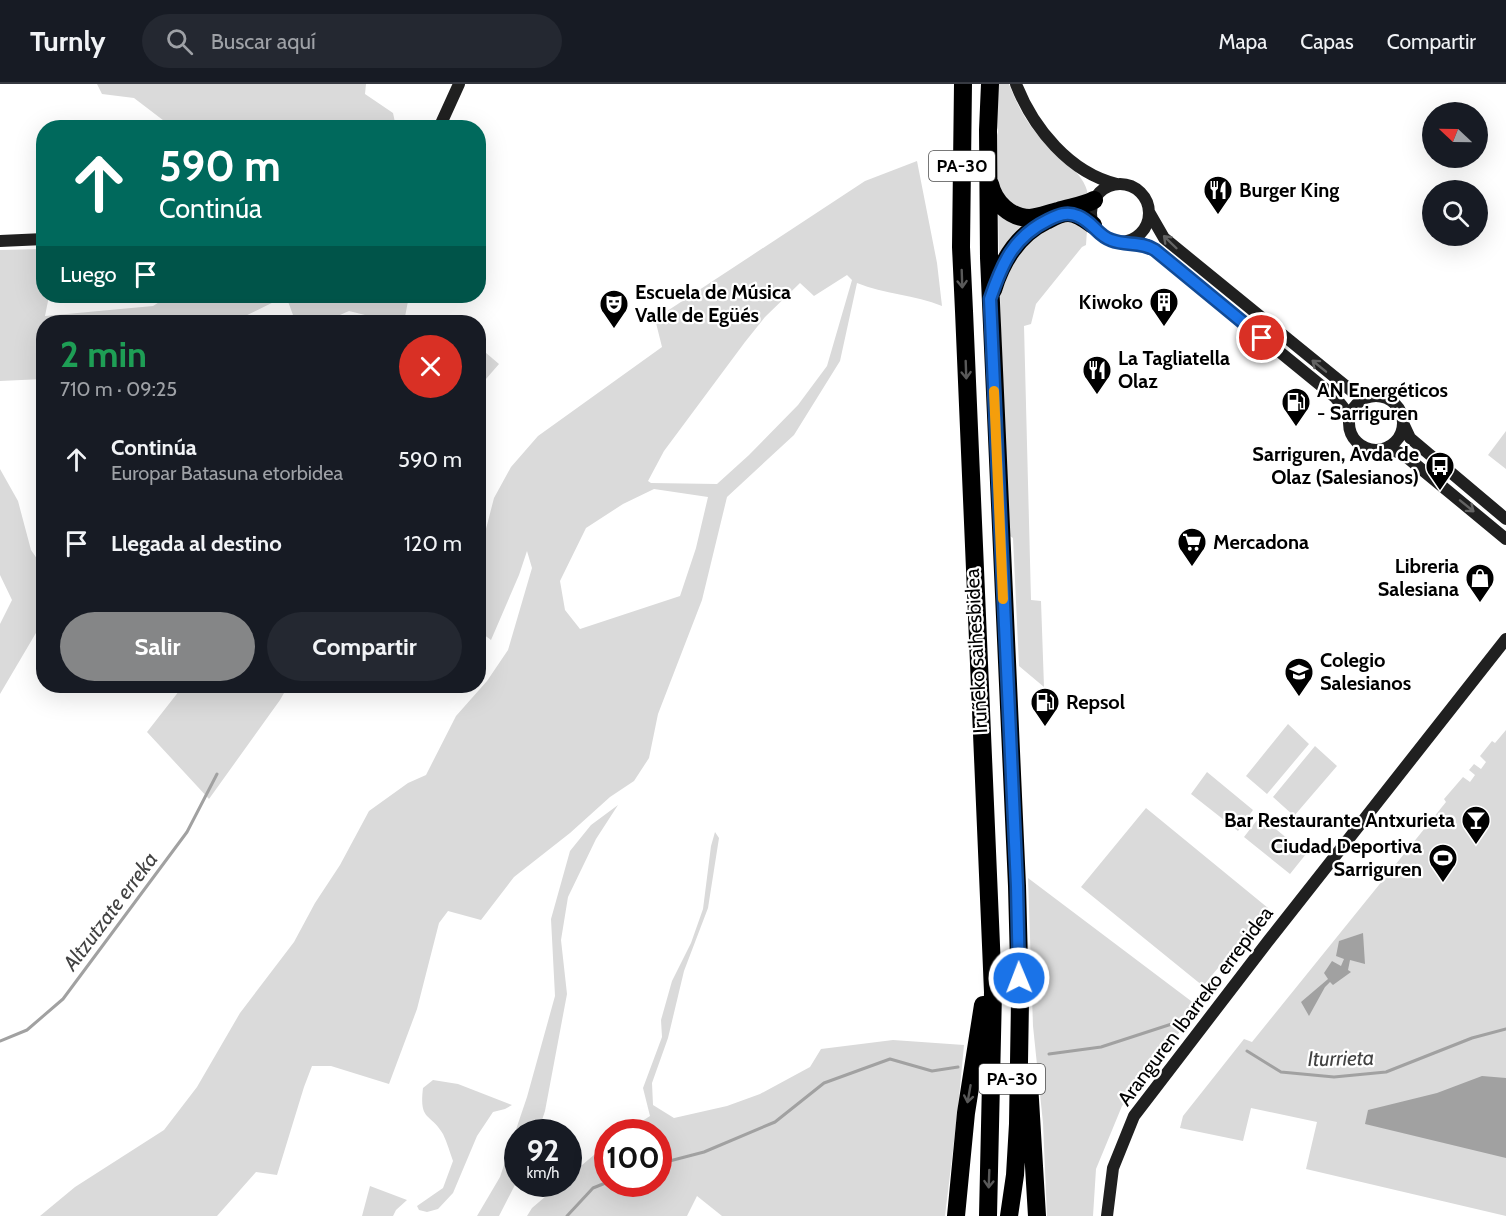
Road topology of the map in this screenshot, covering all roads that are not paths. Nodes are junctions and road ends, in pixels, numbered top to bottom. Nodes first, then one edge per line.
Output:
1 (459, 84) edge
2 (951, 84) edge
3 (963, 84) edge
4 (981, 84) edge
5 (990, 84) edge
6 (1016, 84) edge
7 (443, 120) edge
8 (989, 169) junction
9 (1085, 172) junction
10 (1117, 184) junction
11 (1095, 198) junction
12 (1149, 212) junction
13 (1093, 225) junction
14 (36, 239) edge
15 (0, 241) edge
16 (1125, 242) junction
17 (962, 247) junction
18 (990, 299) junction
19 (1368, 397) junction
20 (1350, 416) junction
21 (1403, 422) junction
22 (1386, 448) junction
23 (1506, 519) edge
24 (1506, 539) edge
25 (1506, 639) edge
26 (982, 764) junction
27 (1020, 1001) junction
28 (956, 1216) edge
29 (988, 1216) edge
30 (1009, 1216) edge
31 (1037, 1216) edge
32 (1107, 1216) edge

1 - 7 street
2 - 17 highway
3 - 17 highway, Iruñeko saihesbidea / PA-30
4 - 30 highway, Iruñeko saihesbidea / PA-30
5 - 8 highway
6 - 9 street
8 - 11 highway
8 - 18 highway
9 - 10 street
9 - 11 street
10 - 11 street
10 - 12 street
11 - 13 street
12 - 16 street
19 -> 12 street
13 - 16 street
13 - 18 highway
14 - 15 street
16 - 20 street
17 -> 26 highway, Iruñeko saihesbidea / PA-30
18 - 27 highway
19 - 20 street
19 - 21 street
20 - 22 street
21 - 22 street
21 - 23 street
22 -> 24 street
25 - 32 street, Aranguren Ibarreko errepidea
26 -> 28 highway
26 -> 29 highway, Iruñeko saihesbidea / PA-30
27 - 30 highway
27 - 31 highway

